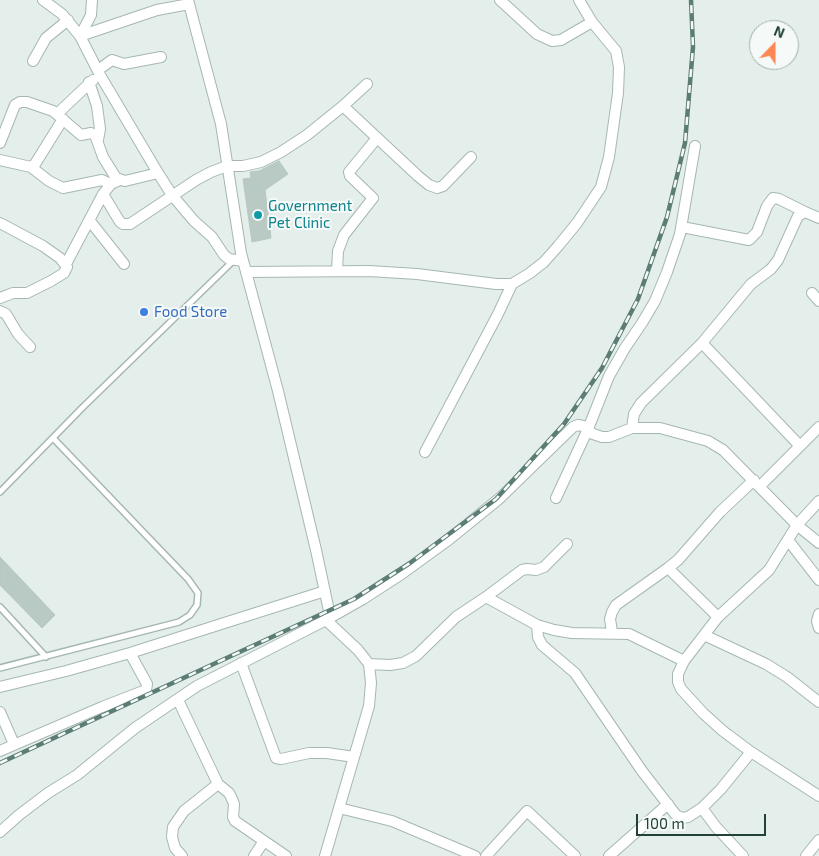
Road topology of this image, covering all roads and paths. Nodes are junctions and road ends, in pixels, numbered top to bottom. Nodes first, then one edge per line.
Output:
1 (42, 0) edge
2 (92, 0) edge
3 (500, 0) edge
4 (579, 0) edge
5 (188, 2) edge
6 (68, 20) junction
7 (592, 22) junction
8 (80, 36) junction
9 (161, 57) dead end
10 (32, 60) dead end
11 (99, 73) junction
12 (89, 82) junction
13 (367, 84) dead end
14 (343, 106) junction
15 (60, 116) junction
16 (377, 138) junction
17 (98, 140) junction
18 (0, 143) edge
19 (695, 146) dead end
20 (471, 157) dead end
21 (0, 160) edge
22 (227, 166) junction
23 (31, 167) junction
24 (158, 173) junction
25 (115, 182) junction
26 (103, 194) junction
27 (172, 195) junction
28 (805, 212) junction
29 (819, 218) edge
30 (90, 220) junction
31 (0, 223) edge
32 (682, 227) junction
33 (238, 261) junction
34 (66, 264) junction
35 (124, 264) dead end
36 (337, 271) junction
37 (246, 272) junction
38 (512, 284) junction
39 (0, 297) edge
40 (0, 312) edge
41 (702, 343) junction
42 (30, 347) dead end
43 (819, 427) edge
44 (632, 428) junction
45 (588, 430) junction
46 (53, 438) junction
47 (800, 446) junction
48 (425, 452) dead end
49 (757, 483) junction
50 (0, 492) edge
51 (556, 498) dead end
52 (819, 501) edge
53 (797, 525) junction
54 (788, 540) junction
55 (819, 543) edge
56 (567, 544) dead end
57 (668, 568) junction
58 (819, 580) edge
59 (325, 591) junction
60 (486, 597) junction
61 (0, 607) edge
62 (819, 614) edge
63 (718, 617) junction
64 (326, 620) junction
65 (537, 625) junction
66 (819, 628) edge
67 (612, 632) junction
68 (704, 635) junction
69 (130, 653) junction
70 (46, 657) junction
71 (684, 661) junction
72 (241, 663) junction
73 (368, 664) junction
74 (0, 668) edge
75 (0, 687) edge
76 (178, 700) junction
77 (819, 702) edge
78 (0, 712) edge
79 (14, 744) junction
80 (0, 751) edge
81 (751, 752) junction
82 (354, 757) junction
83 (218, 784) junction
84 (819, 796) edge
85 (668, 804) junction
86 (339, 808) junction
87 (702, 808) junction
88 (0, 832) edge
89 (819, 840) edge
90 (264, 841) junction
91 (182, 856) edge
92 (254, 856) edge
93 (286, 856) edge
94 (325, 856) edge
95 (475, 856) edge
96 (486, 856) edge
97 (575, 856) edge
98 (609, 856) edge
99 (743, 856) edge
100 (806, 856) edge

1 - 6 street
2 - 8 street
3 - 7 street
4 - 7 street
5 - 8 street
5 - 22 street
6 - 8 street
6 - 10 street
7 - 38 street
8 - 11 street
9 - 11 street
11 - 12 street
11 - 24 street
12 - 15 street
12 - 17 street
13 - 14 street
14 - 16 street
14 - 22 street
15 - 17 street
15 - 18 street
15 - 23 street
16 - 20 street
16 - 36 street
17 - 25 street
19 - 32 street
21 - 23 street
22 - 27 street
22 - 33 street
23 - 25 street
24 - 25 street
24 - 27 street
25 - 26 street
26 - 27 street
26 - 30 street
27 - 33 street
28 - 29 street
28 - 32 street
28 - 41 street
30 - 34 street
30 - 35 street
31 - 34 street
32 - 45 street
33 - 37 street
33 - 46 lane
34 - 39 street
36 - 37 street
36 - 38 street
37 - 59 street
38 - 48 street
40 - 42 street
41 - 44 street
41 - 47 street
43 - 47 street
44 - 45 street
44 - 49 street
45 - 51 street
45 - 64 street
46 - 50 lane
46 - 70 lane
47 - 49 street
49 - 53 street
49 - 57 street
52 - 53 street
53 - 54 street
53 - 55 street
54 - 58 street
54 - 63 street
56 - 60 street
57 - 63 street
57 - 67 street
59 - 64 street
59 - 69 street
60 - 65 street
60 - 73 street
61 - 70 lane
62 - 66 street
63 - 68 street
64 - 72 street
64 - 73 street
65 - 67 street
65 - 85 street
67 - 71 street
68 - 71 street
68 - 77 street
69 - 75 street
69 - 79 street
70 - 74 lane
71 - 81 street
72 - 76 street
72 - 82 street
73 - 82 street
76 - 83 street
76 - 88 street
78 - 79 street
79 - 80 street
81 - 84 street
81 - 87 street
82 - 86 street
83 - 90 street
83 - 91 street
85 - 87 street
85 - 98 street
86 - 94 street
86 - 95 street
87 - 99 street
89 - 100 street
90 - 92 street
90 - 93 street
96 - 97 street

